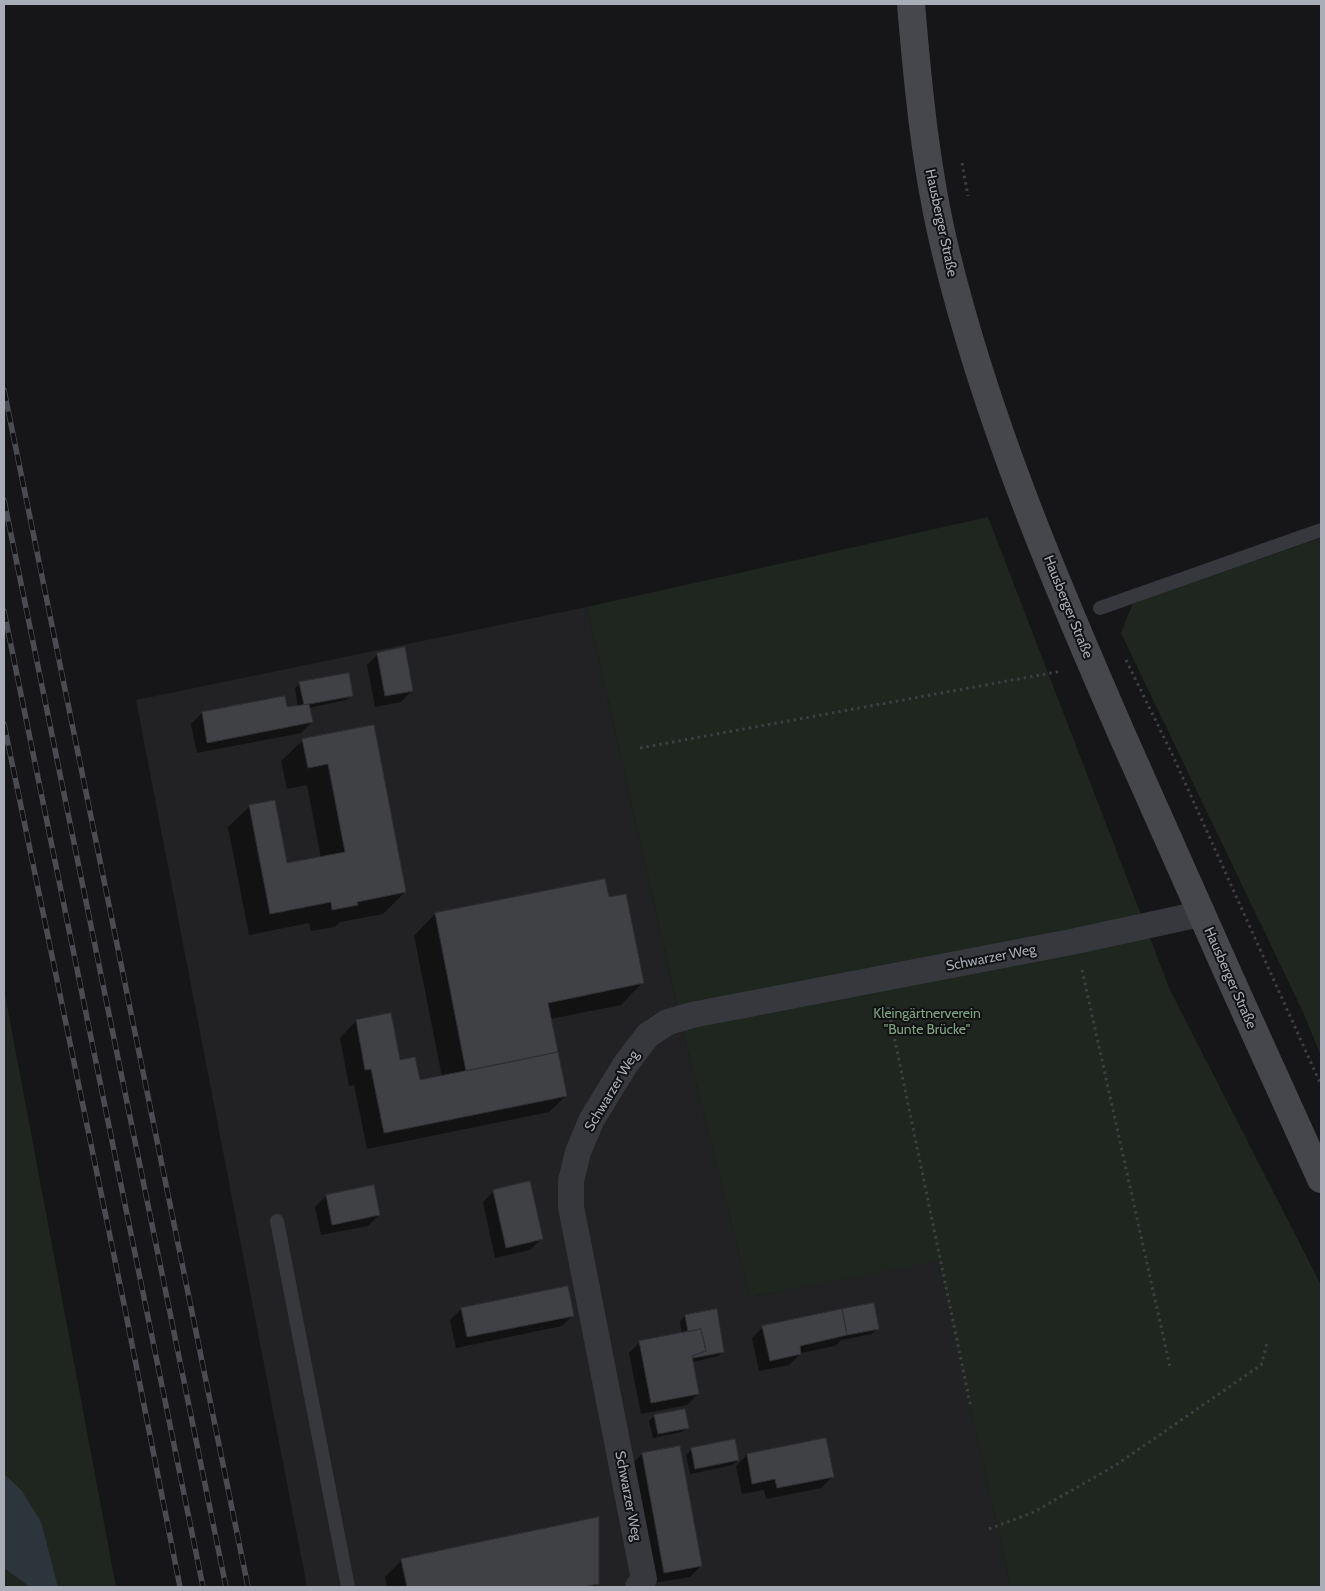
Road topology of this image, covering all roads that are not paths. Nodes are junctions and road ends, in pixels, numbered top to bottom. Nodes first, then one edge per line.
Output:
1 (911, 4) edge
2 (1321, 530) edge
3 (1100, 608) dead end
4 (1200, 914) junction
5 (1321, 1179) edge
6 (277, 1220) dead end
7 (348, 1587) edge
8 (638, 1587) edge

1 - 4 main road, Hausberger Straße
2 - 3 lane
4 - 5 main road, Hausberger Straße
4 - 8 street, Schwarzer Weg
6 - 7 lane

